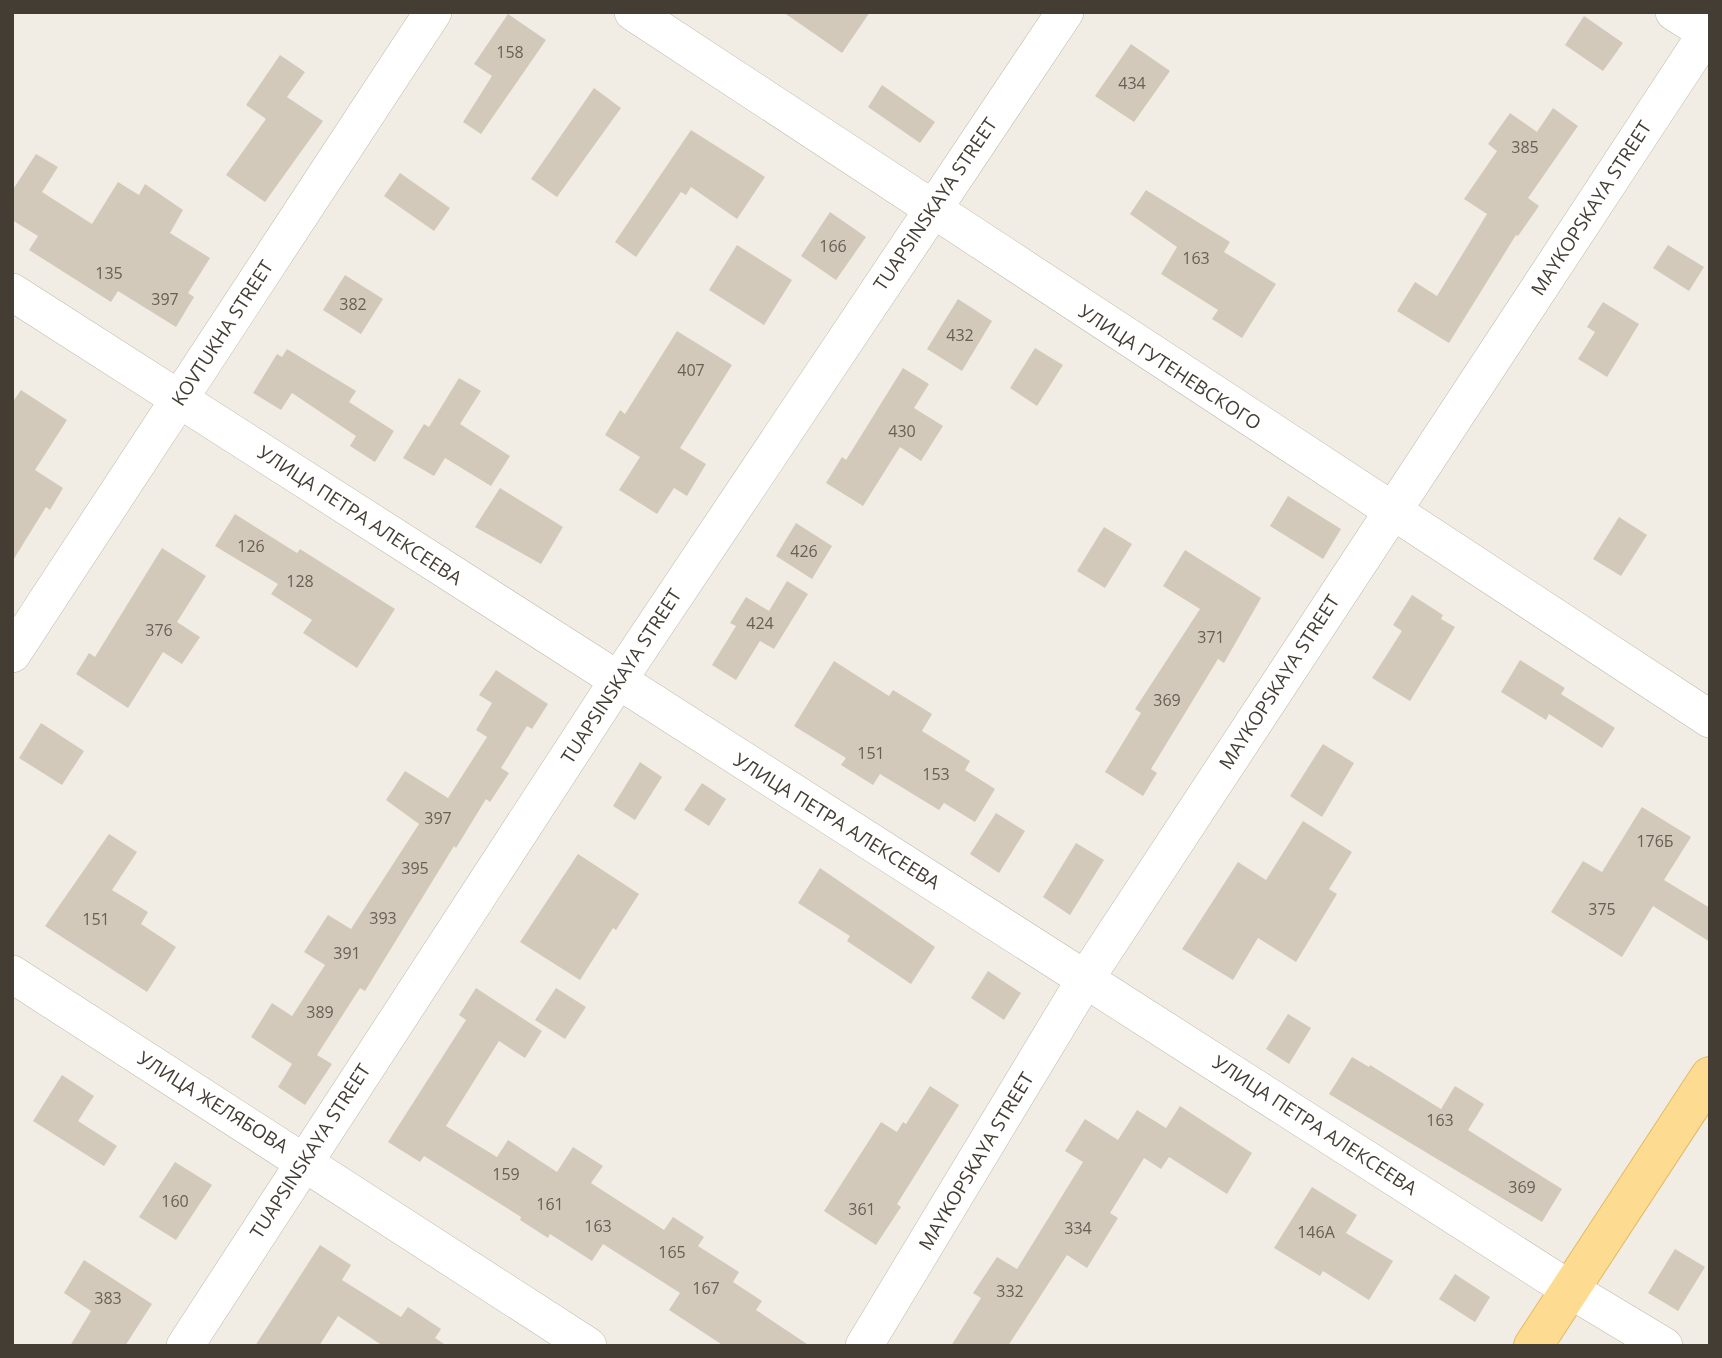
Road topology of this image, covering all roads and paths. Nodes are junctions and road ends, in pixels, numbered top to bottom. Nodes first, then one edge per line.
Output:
1 (433, 12) edge
2 (633, 12) edge
3 (1065, 12) edge
4 (1674, 12) edge
5 (1709, 32) edge
6 (930, 210) junction
7 (12, 292) edge
8 (180, 398) junction
9 (1390, 512) junction
10 (12, 654) edge
11 (617, 682) junction
12 (1710, 719) edge
13 (12, 974) edge
14 (1086, 978) junction
15 (1710, 1076) edge
16 (304, 1160) junction
17 (1569, 1289) junction
18 (185, 1346) edge
19 (588, 1346) edge
20 (864, 1346) edge
21 (1533, 1346) edge
22 (1664, 1346) edge

1 - 8 street, KOVTUKHA STREET
2 - 6 street, УЛИЦА ГУТЕНЕВСКОГО
3 - 6 street, TUAPSINSKAYA STREET
4 - 5 street
5 - 9 street, MAYKOPSKAYA STREET
6 - 9 street, УЛИЦА ГУТЕНЕВСКОГО
6 - 11 street, TUAPSINSKAYA STREET
7 - 8 street, УЛИЦА ПЕТРА АЛЕКСЕЕВА
8 - 10 street, KOVTUKHA STREET
8 - 11 street, УЛИЦА ПЕТРА АЛЕКСЕЕВА
9 - 12 street, УЛИЦА ГУТЕНЕВСКОГО
9 - 14 street, MAYKOPSKAYA STREET
11 - 14 street, УЛИЦА ПЕТРА АЛЕКСЕЕВА
11 - 16 street, TUAPSINSKAYA STREET
13 - 16 street, УЛИЦА ЖЕЛЯБОВА
14 - 17 street, УЛИЦА ПЕТРА АЛЕКСЕЕВА
14 - 20 street, MAYKOPSKAYA STREET
15 - 17 main road
16 - 18 street, TUAPSINSKAYA STREET
16 - 19 street, УЛИЦА ЖЕЛЯБОВА
17 - 21 main road
17 - 22 street, УЛИЦА ПЕТРА АЛЕКСЕЕВА

